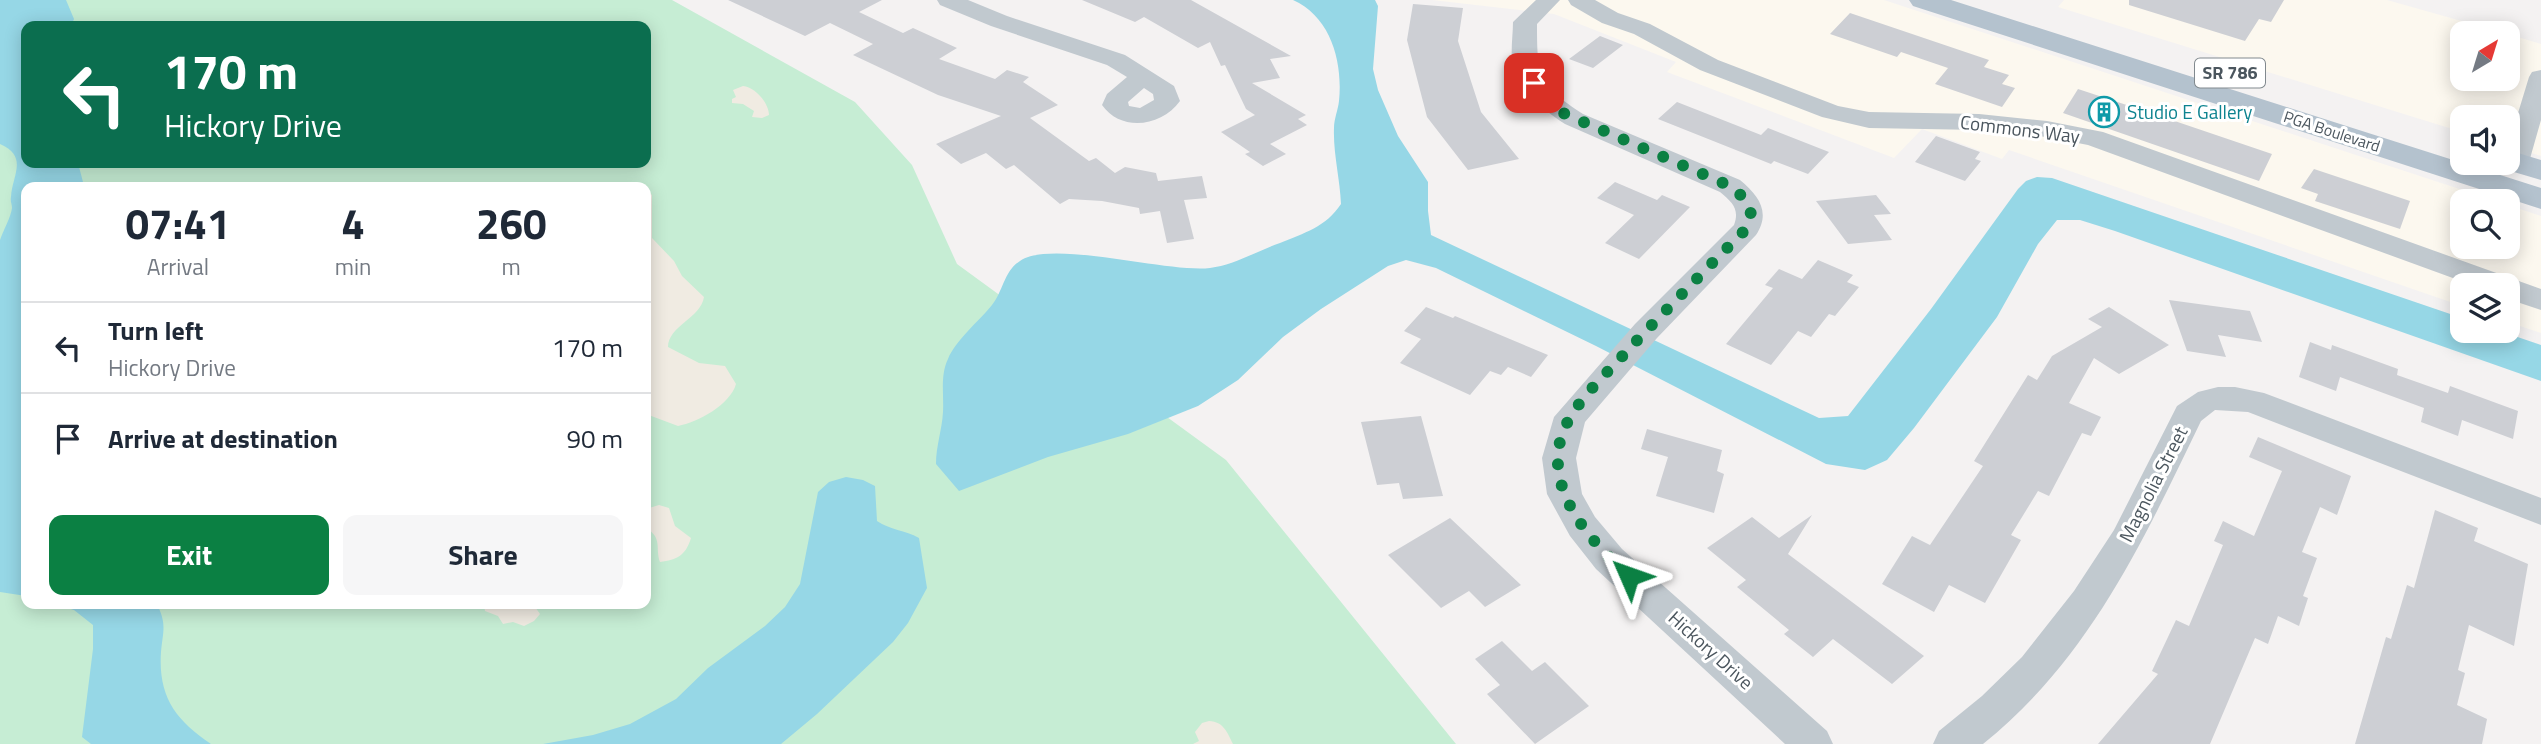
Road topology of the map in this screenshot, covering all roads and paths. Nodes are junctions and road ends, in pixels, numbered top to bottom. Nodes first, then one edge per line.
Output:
1 (948, 0) edge
2 (1549, 0) edge
3 (1579, 0) edge
4 (1923, 0) edge
5 (1997, 0) edge
6 (1616, 10) edge
7 (1529, 11) edge
8 (2541, 77) edge
9 (1141, 78) dead end
10 (2450, 141) edge
11 (2522, 164) edge
12 (2541, 199) edge
13 (2467, 273) edge
14 (2520, 292) edge
15 (2541, 300) edge
16 (2541, 512) edge
17 (1813, 744) edge
18 (1953, 744) edge

1 - 9 street
2 - 7 street, Hickory Drive
3 - 6 street, Commons Way
4 - 12 main road, PGA Boulevard / SR 786
5 - 10 main road, PGA Boulevard / SR 786
6 - 13 street, Commons Way
7 - 17 street, Hickory Drive
8 - 11 street
14 - 15 street
16 - 18 street, Magnolia Street

